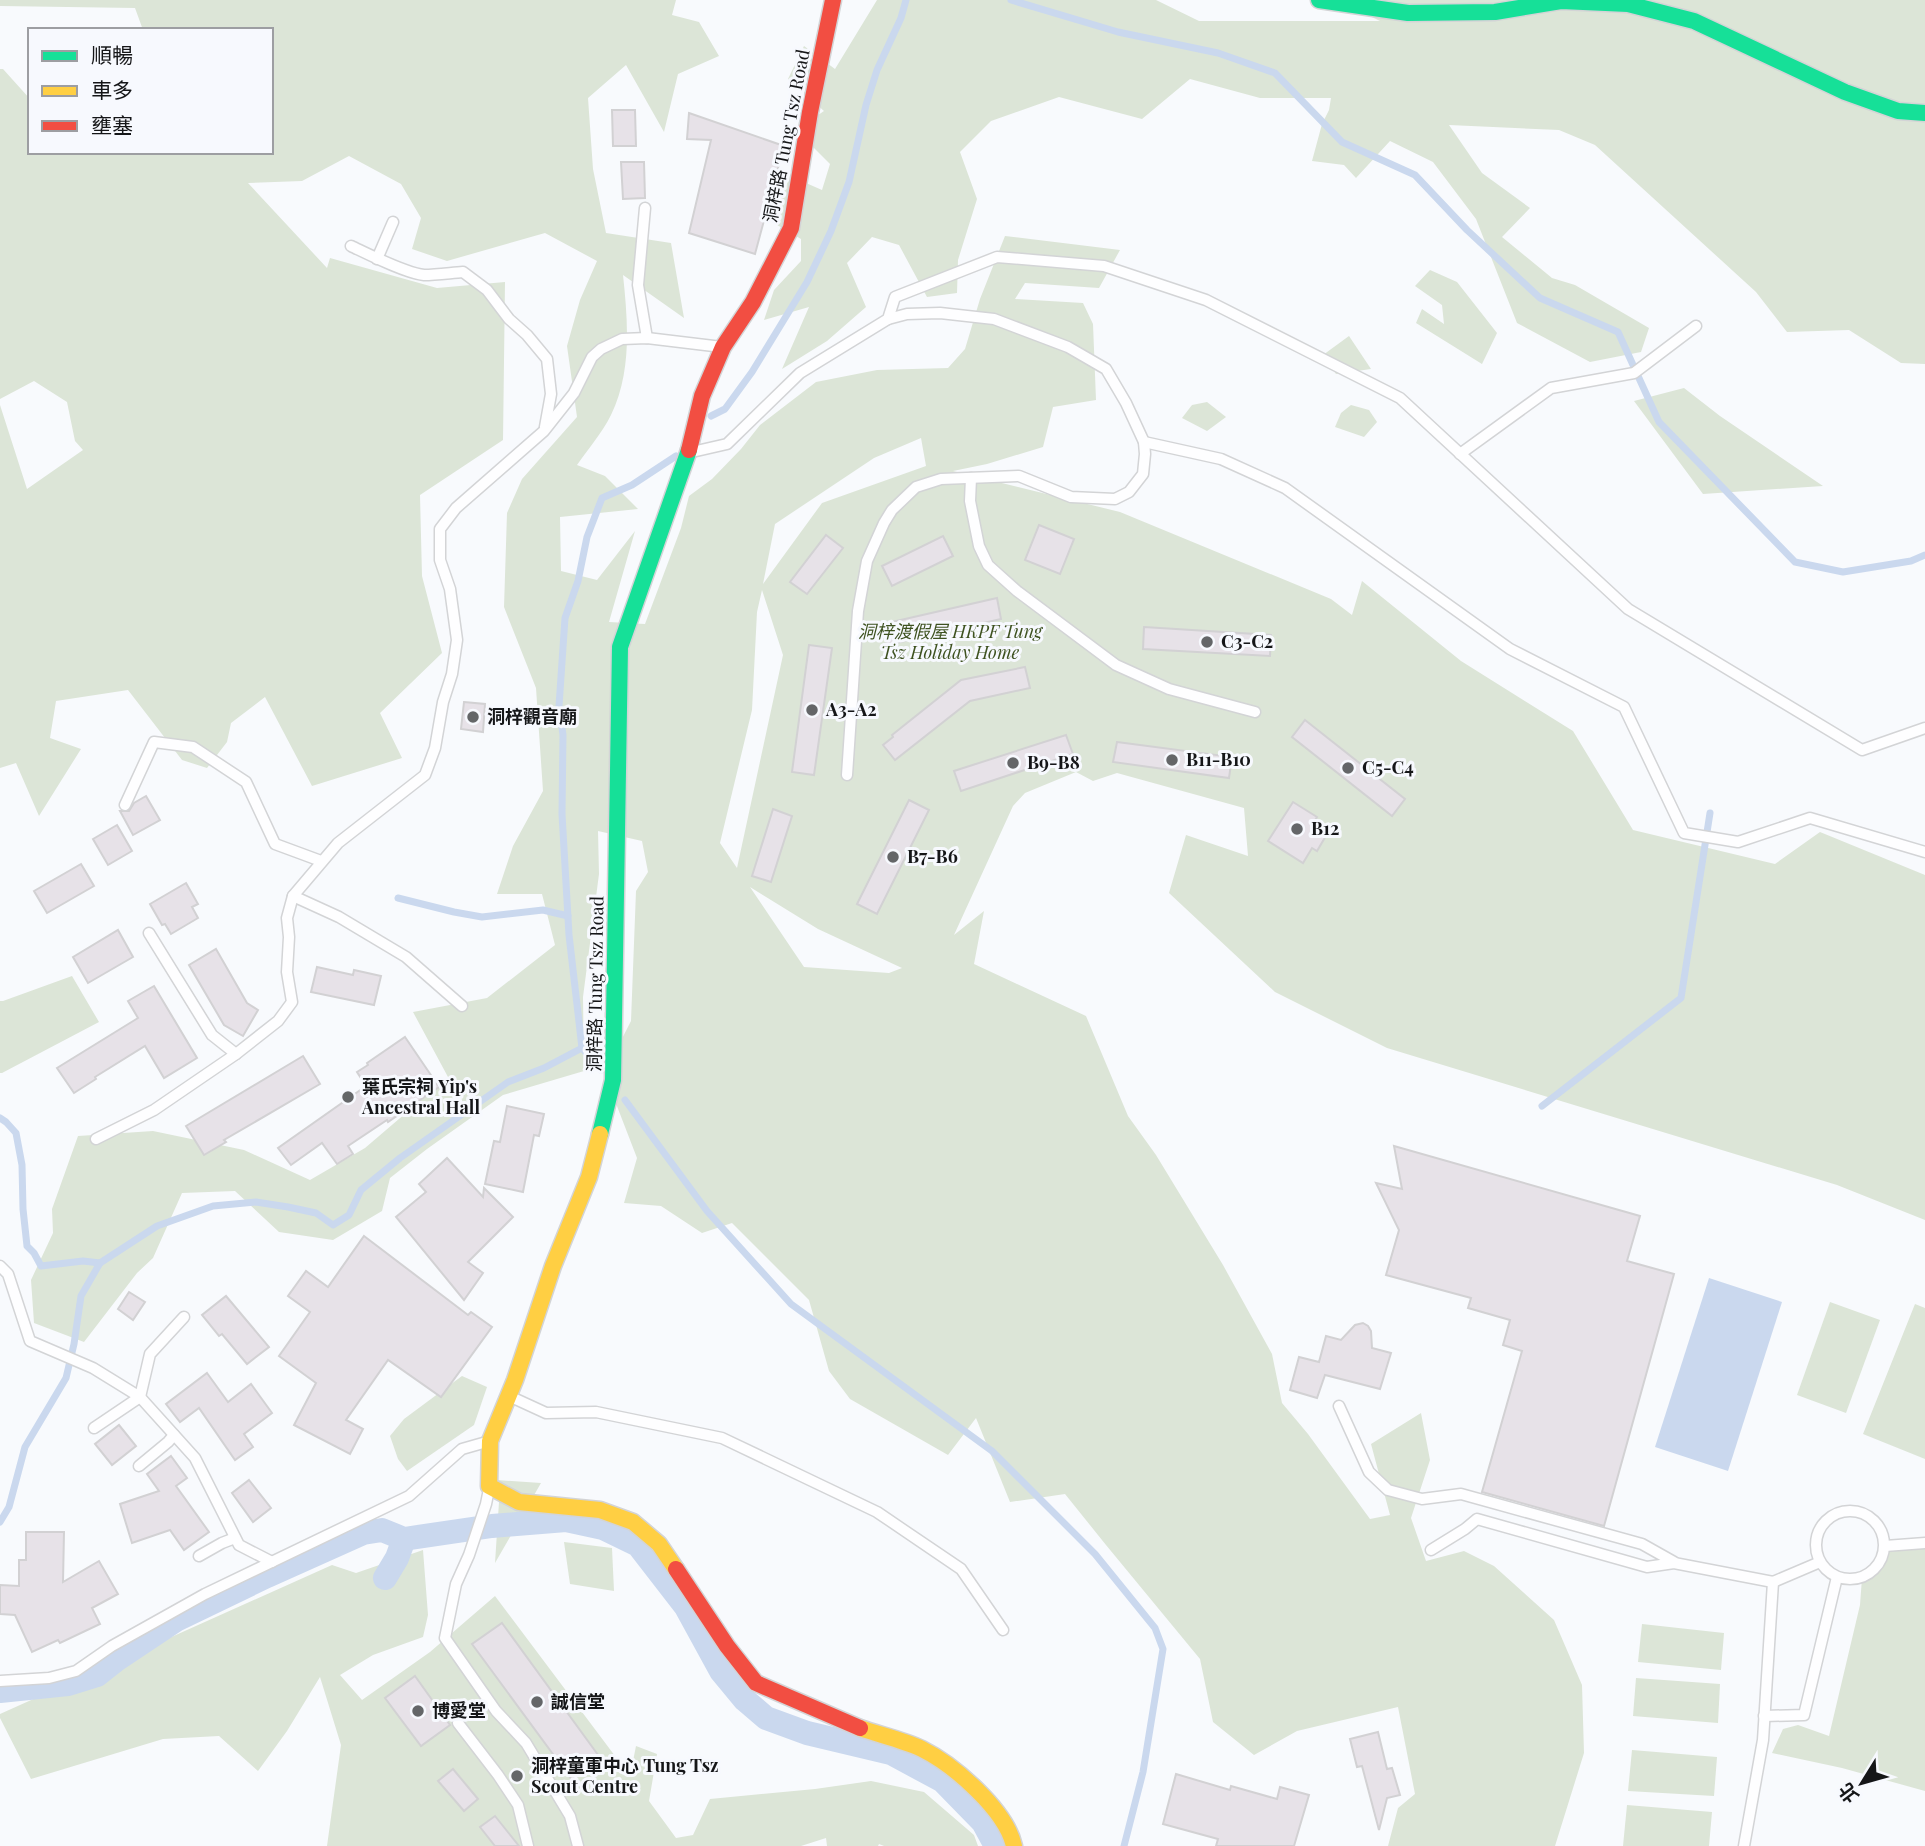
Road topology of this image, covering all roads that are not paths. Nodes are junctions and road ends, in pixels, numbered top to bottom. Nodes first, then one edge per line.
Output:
1 (833, 0) edge
2 (1319, 0) edge
3 (1925, 113) edge
4 (645, 208) dead end
5 (393, 222) dead end
6 (351, 246) dead end
7 (377, 259) junction
8 (888, 319) junction
9 (1696, 326) dead end
10 (647, 338) junction
11 (723, 347) junction
12 (544, 431) junction
13 (1144, 442) junction
14 (688, 453) junction
15 (1460, 454) junction
16 (971, 478) junction
17 (1255, 712) dead end
18 (1925, 728) edge
19 (847, 775) dead end
20 (125, 805) dead end
21 (1925, 852) edge
22 (321, 861) junction
23 (293, 896) junction
24 (149, 933) dead end
25 (462, 1006) dead end
26 (236, 1054) junction
27 (96, 1139) dead end
28 (0, 1266) edge
29 (184, 1317) dead end
30 (140, 1396) junction
31 (509, 1396) junction
32 (1339, 1406) dead end
33 (94, 1428) dead end
34 (174, 1435) junction
35 (490, 1441) junction
36 (139, 1466) dead end
37 (489, 1486) junction
38 (235, 1538) junction
39 (1925, 1544) edge
40 (1885, 1546) junction
41 (1431, 1550) dead end
42 (199, 1556) dead end
43 (272, 1562) junction
44 (1820, 1562) junction
45 (1674, 1563) junction
46 (1837, 1577) junction
47 (1773, 1581) junction
48 (1003, 1630) dead end
49 (0, 1681) edge
50 (1764, 1716) junction
51 (458, 1723) dead end
52 (528, 1846) edge
53 (578, 1846) edge
54 (1014, 1846) edge
55 (1745, 1846) edge

1 - 11 street, 洞梓路 Tung Tsz Road
2 - 3 street
4 - 10 lane
5 - 7 lane
6 - 7 lane
7 - 12 lane
8 - 13 lane
8 - 14 lane
8 - 15 lane
9 - 15 lane
10 - 11 lane
10 - 12 lane
11 - 14 street, 洞梓路 Tung Tsz Road
12 - 22 lane
13 - 16 lane
13 - 21 lane
14 - 31 street, 洞梓路 Tung Tsz Road
15 - 18 lane
16 - 17 lane
16 - 19 lane
20 - 22 lane
22 - 23 lane
23 - 25 lane
23 - 26 lane
24 - 26 lane
26 - 27 lane
28 - 30 lane
29 - 30 lane
30 - 33 lane
30 - 34 lane
31 - 35 street, 洞梓路 Tung Tsz Road
31 - 48 lane
32 - 45 lane
34 - 36 lane
34 - 38 lane
35 - 37 street, 洞梓路 Tung Tsz Road
35 - 43 lane
37 - 53 lane
37 - 54 street
38 - 42 lane
38 - 43 lane
39 - 40 lane
40 - 44 lane
40 - 46 lane
41 - 45 lane
43 - 49 lane
44 - 46 lane
44 - 47 lane
45 - 47 lane
46 - 50 lane
47 - 50 lane
50 - 55 lane
51 - 52 lane

